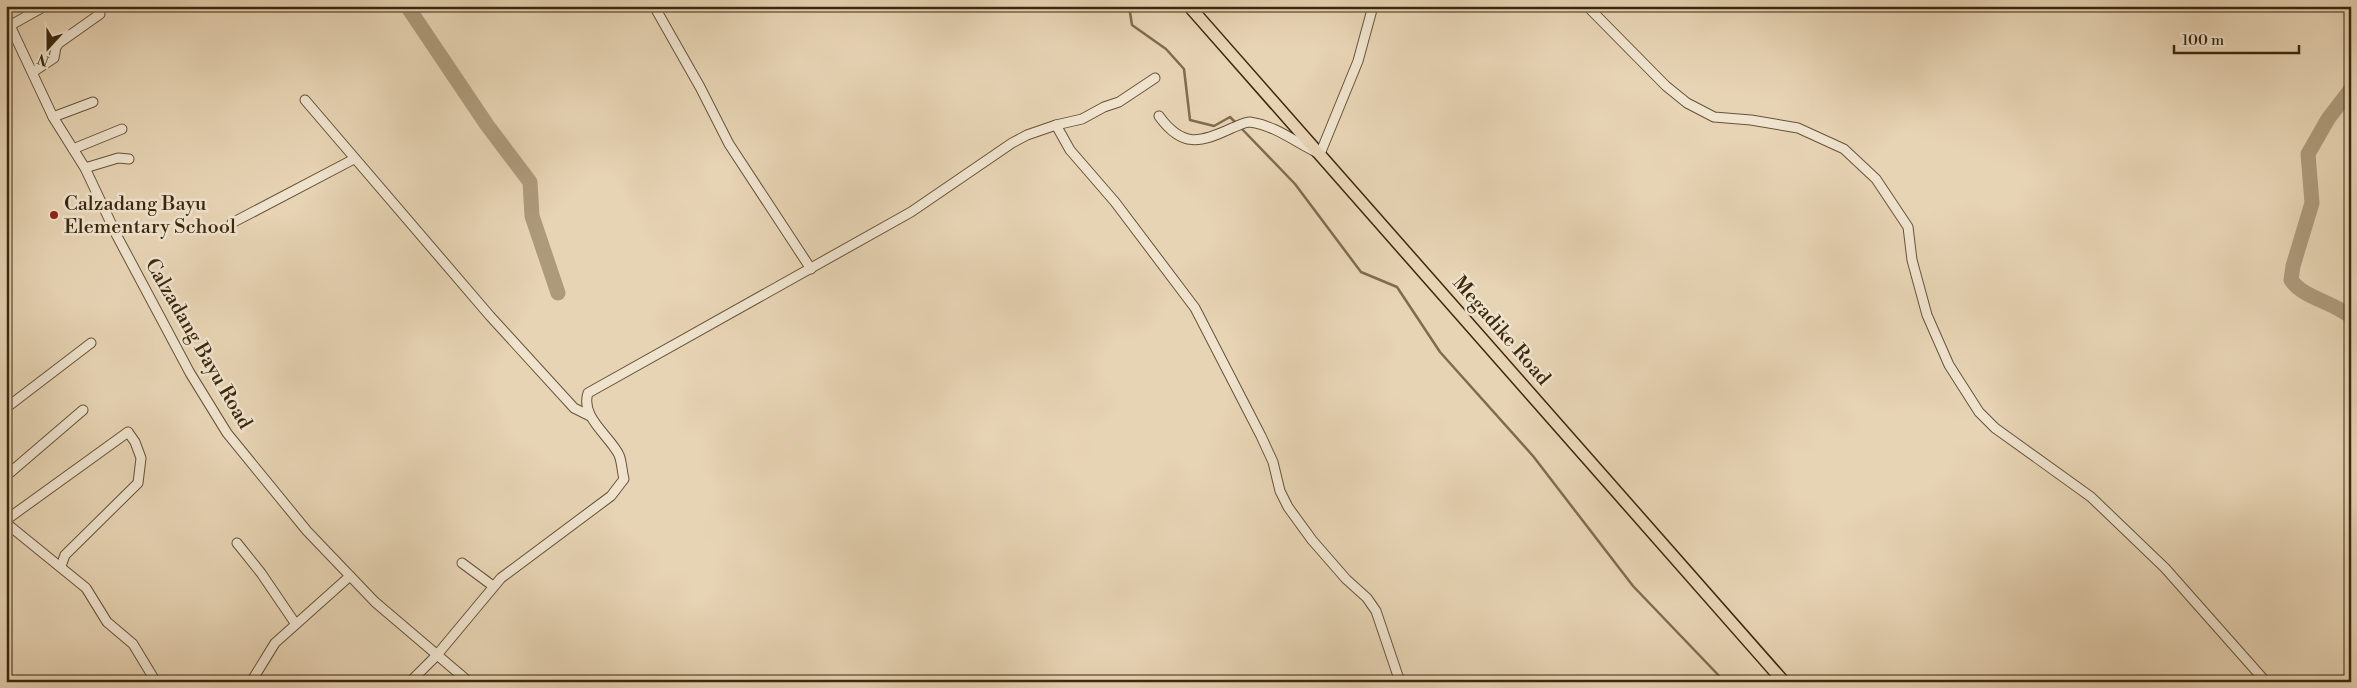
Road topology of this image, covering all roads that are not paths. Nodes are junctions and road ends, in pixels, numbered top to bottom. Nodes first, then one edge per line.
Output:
1 (45, 6) edge
2 (654, 6) edge
3 (1189, 6) edge
4 (1373, 6) edge
5 (1587, 6) edge
6 (100, 14) dead end
7 (9, 21) edge
8 (33, 72) junction
9 (1155, 78) dead end
10 (305, 100) dead end
11 (93, 102) dead end
12 (1159, 116) dead end
13 (53, 117) junction
14 (1056, 125) junction
15 (122, 129) dead end
16 (73, 149) junction
17 (1320, 154) junction
18 (129, 159) dead end
19 (354, 159) junction
20 (85, 168) junction
21 (232, 223) dead end
22 (811, 269) junction
23 (91, 343) dead end
24 (6, 408) edge
25 (83, 410) dead end
26 (590, 416) junction
27 (6, 476) edge
28 (6, 521) edge
29 (237, 542) dead end
30 (462, 563) dead end
31 (61, 566) junction
32 (350, 576) junction
33 (493, 586) junction
34 (295, 623) junction
35 (436, 656) junction
36 (156, 682) edge
37 (251, 682) edge
38 (410, 682) edge
39 (469, 682) edge
40 (1400, 682) edge
41 (1784, 682) edge
42 (2266, 682) edge

1 - 7 street
2 - 22 street
3 - 17 main road, Megadike Road
4 - 17 street
5 - 42 street
6 - 8 street
7 - 8 street, Calzadang Bayu Road
8 - 13 street, Calzadang Bayu Road
9 - 14 street
10 - 19 street
11 - 13 street
12 - 17 street
13 - 16 street, Calzadang Bayu Road
14 - 22 street
14 - 40 street
15 - 16 street
16 - 20 street, Calzadang Bayu Road
17 - 41 main road, Megadike Road
18 - 20 street
19 - 21 street
19 - 26 street
20 - 32 street, Calzadang Bayu Road
22 - 26 street
23 - 24 street
25 - 27 street
26 - 33 street
28 - 31 street
28 - 31 street
29 - 34 street
30 - 33 street
31 - 36 street
32 - 34 street
32 - 35 street, Calzadang Bayu Road
33 - 35 street
34 - 37 street
35 - 38 street
35 - 39 street, Calzadang Bayu Road

